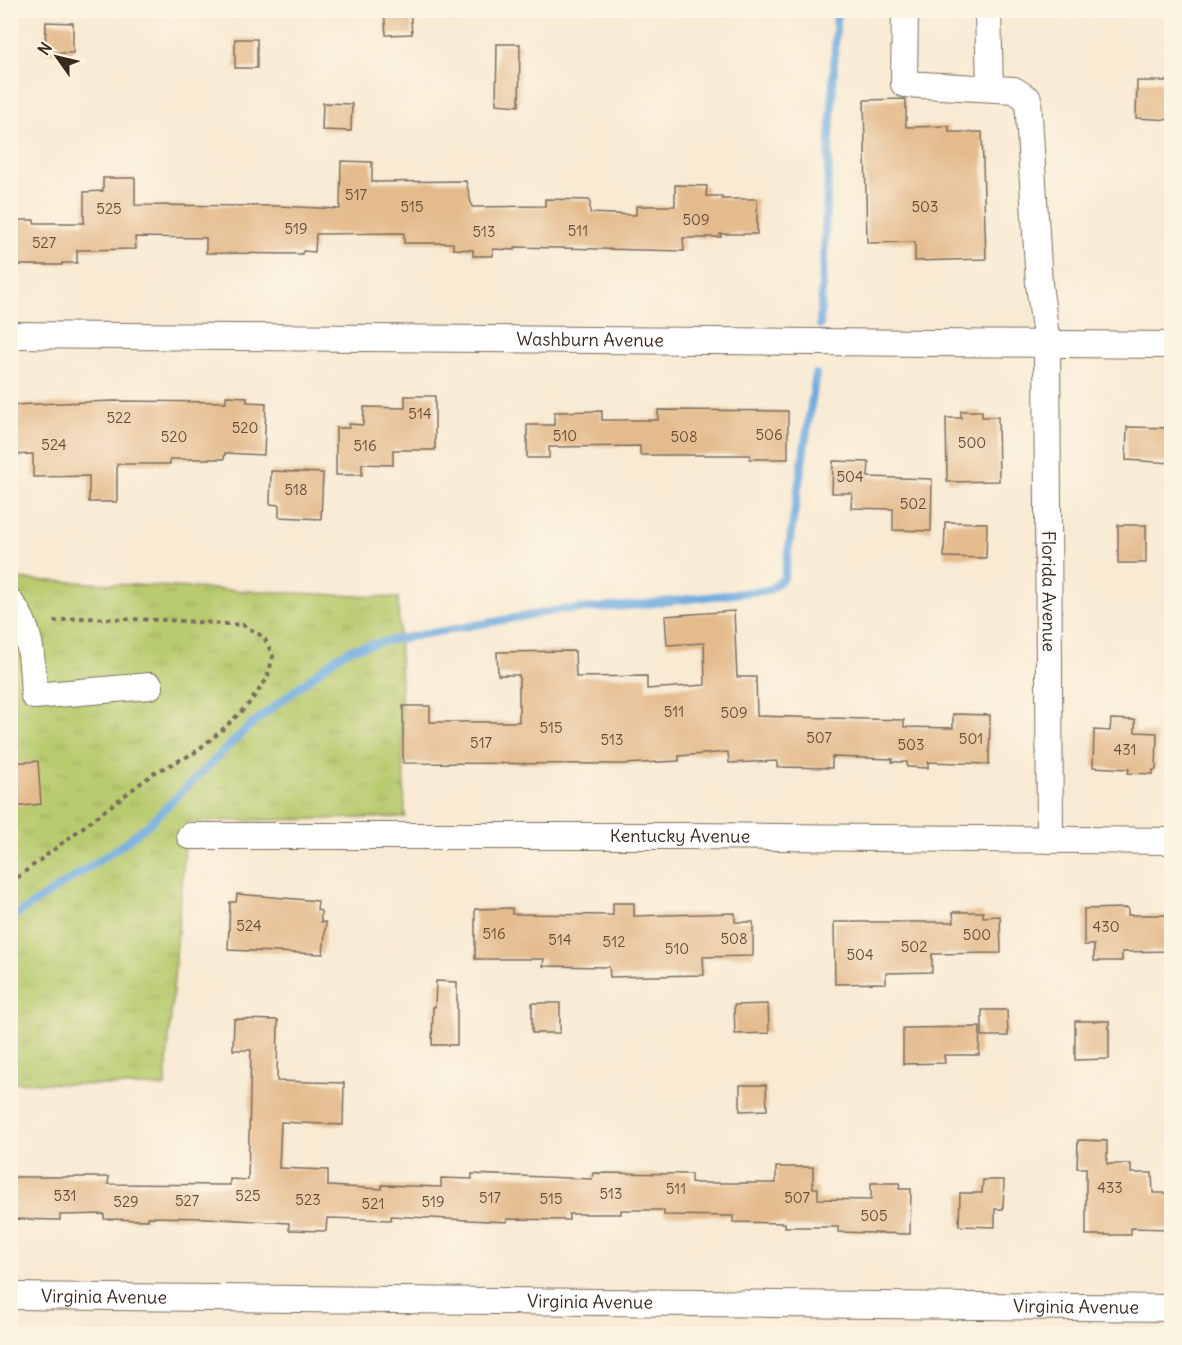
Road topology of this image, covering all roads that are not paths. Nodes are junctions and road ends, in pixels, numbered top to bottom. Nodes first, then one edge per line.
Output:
1 (905, 10) edge
2 (988, 10) edge
3 (990, 88) junction
4 (10, 335) edge
5 (1047, 344) junction
6 (1172, 345) edge
7 (10, 602) edge
8 (150, 686) dead end
9 (190, 836) dead end
10 (1050, 840) junction
11 (1172, 841) edge
12 (10, 1296) edge
13 (1172, 1308) edge

1 - 3 street
2 - 3 street
3 - 5 street, Florida Avenue
4 - 5 street, Washburn Avenue
5 - 6 street, Washburn Avenue
5 - 10 street, Florida Avenue
7 - 8 street
9 - 10 street, Kentucky Avenue
10 - 11 street, Kentucky Avenue
12 - 13 street, Virginia Avenue

